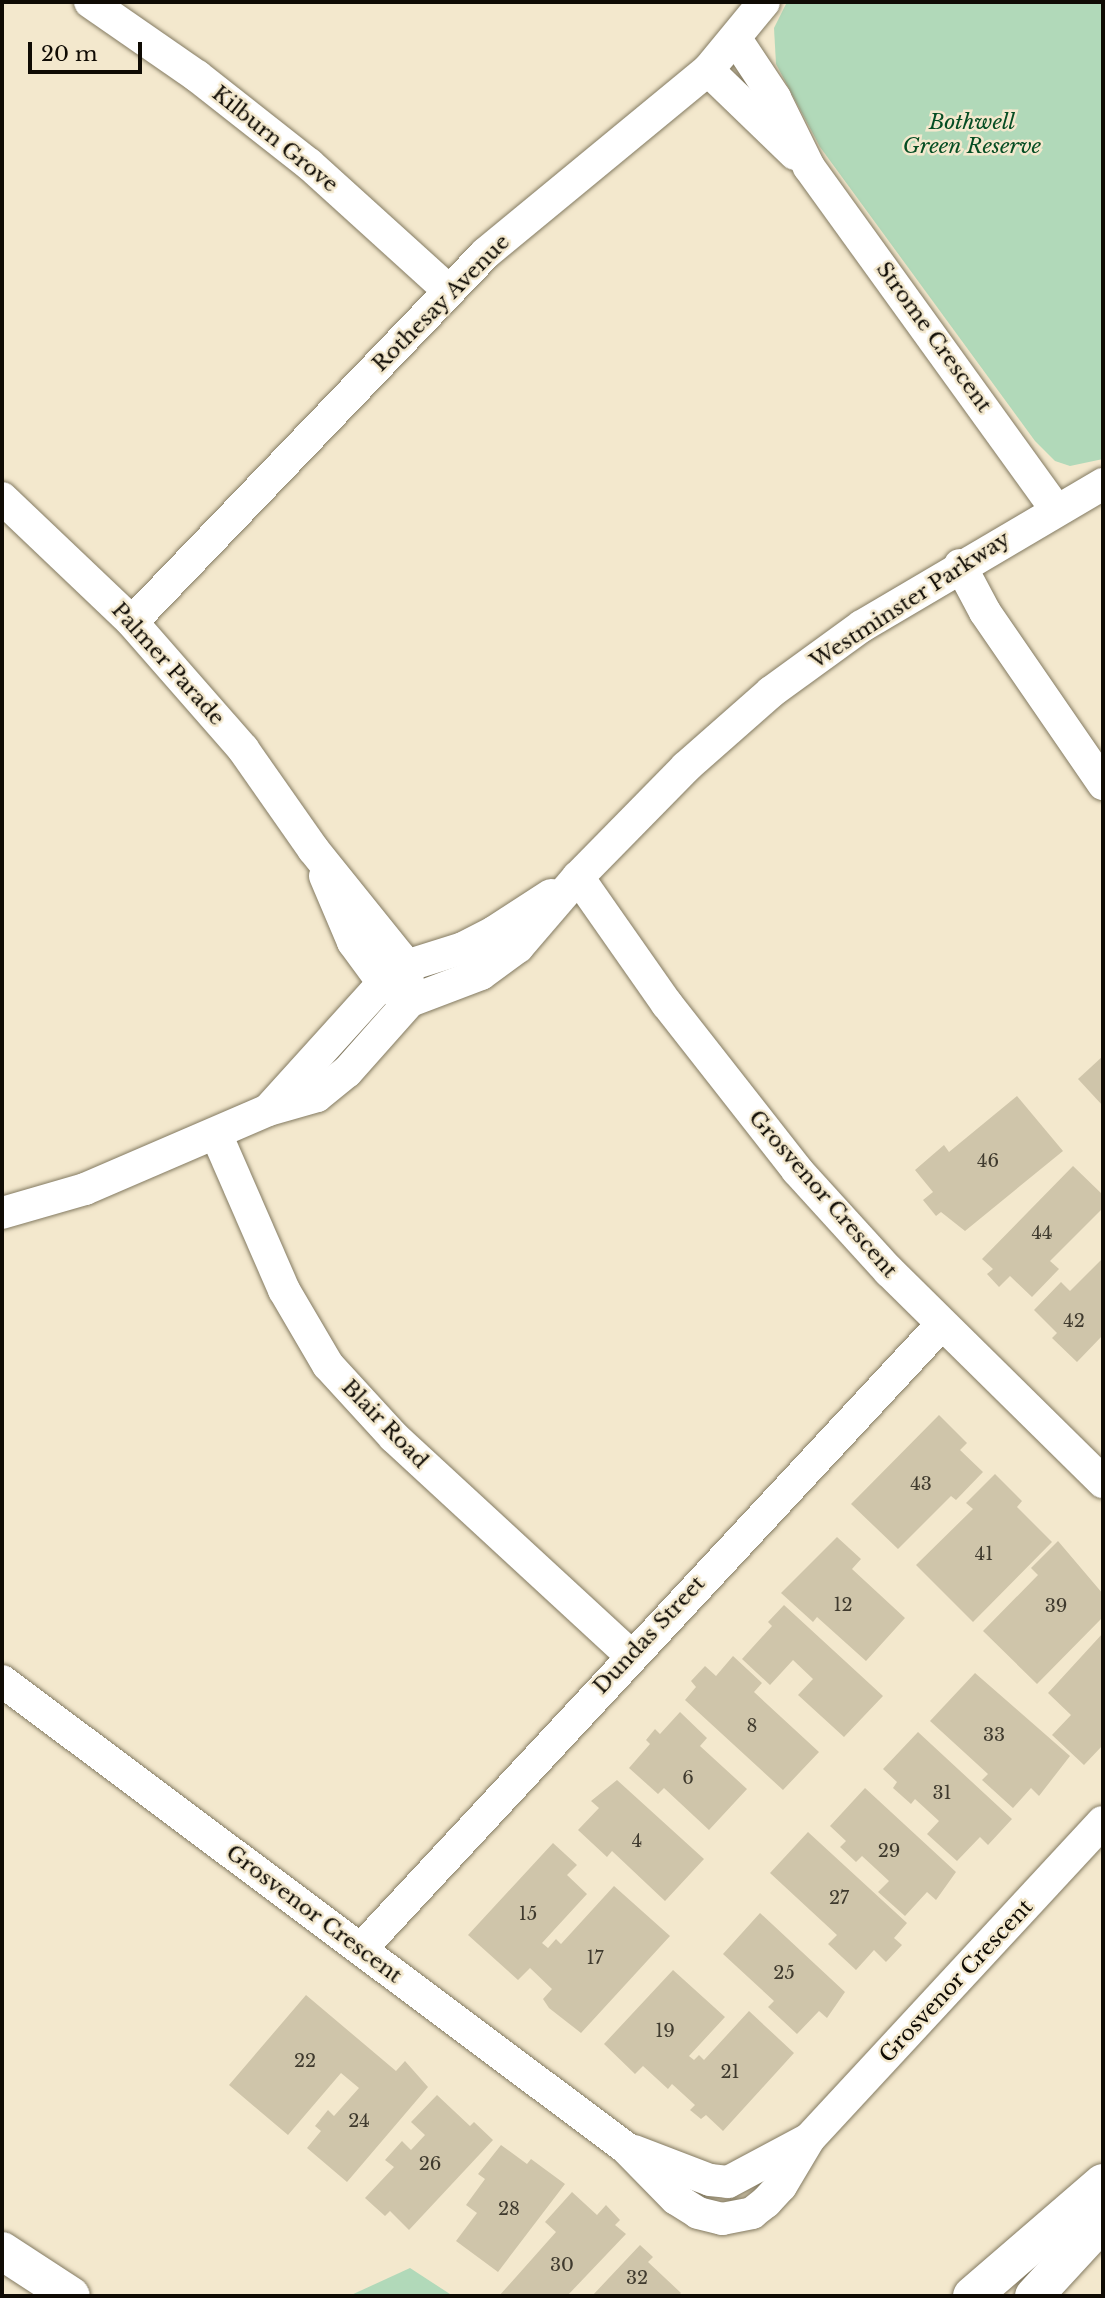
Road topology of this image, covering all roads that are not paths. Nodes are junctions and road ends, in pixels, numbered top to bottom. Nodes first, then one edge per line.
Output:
1 (90, 2) edge
2 (764, 2) edge
3 (736, 39) junction
4 (708, 70) junction
5 (809, 167) junction
6 (449, 291) junction
7 (1103, 484) edge
8 (2, 498) edge
9 (1056, 509) junction
10 (960, 565) junction
11 (132, 622) junction
12 (1103, 785) edge
13 (578, 877) junction
14 (394, 974) junction
15 (410, 1001) junction
16 (268, 1110) junction
17 (217, 1136) junction
18 (2, 1213) edge
19 (942, 1324) junction
20 (1103, 1482) edge
21 (630, 1655) junction
22 (2, 1681) edge
23 (1103, 1822) edge
24 (361, 1949) junction
25 (1103, 2183) edge
26 (1103, 2221) edge
27 (2, 2250) edge
28 (71, 2296) edge
29 (972, 2296) edge
30 (1034, 2296) edge

1 - 6 street, Kilburn Grove
2 - 3 street, Rothesay Avenue
3 - 4 street, Rothesay Avenue
3 - 5 street, Strome Crescent
4 - 5 street, Strome Crescent
4 - 6 street, Rothesay Avenue
5 - 9 street, Strome Crescent
6 - 11 street, Rothesay Avenue
7 - 9 street, Westminster Parkway
8 - 11 street, Palmer Parade
9 - 10 street, Westminster Parkway
10 - 12 street
10 - 13 street, Westminster Parkway
11 - 14 street, Palmer Parade
13 - 14 street, Westminster Parkway
13 - 15 street, Westminster Parkway
13 - 19 street, Grosvenor Crescent
14 - 15 street
14 - 16 street, Westminster Parkway
15 - 16 street, Westminster Parkway
16 - 17 street, Westminster Parkway
17 - 18 street, Westminster Parkway
17 - 21 street, Blair Road
19 - 20 street, Grosvenor Crescent
19 - 21 street, Dundas Street
21 - 24 street, Dundas Street
22 - 24 street, Grosvenor Crescent
23 - 24 street, Grosvenor Crescent
25 - 29 main road
26 - 30 main road
27 - 28 main road

